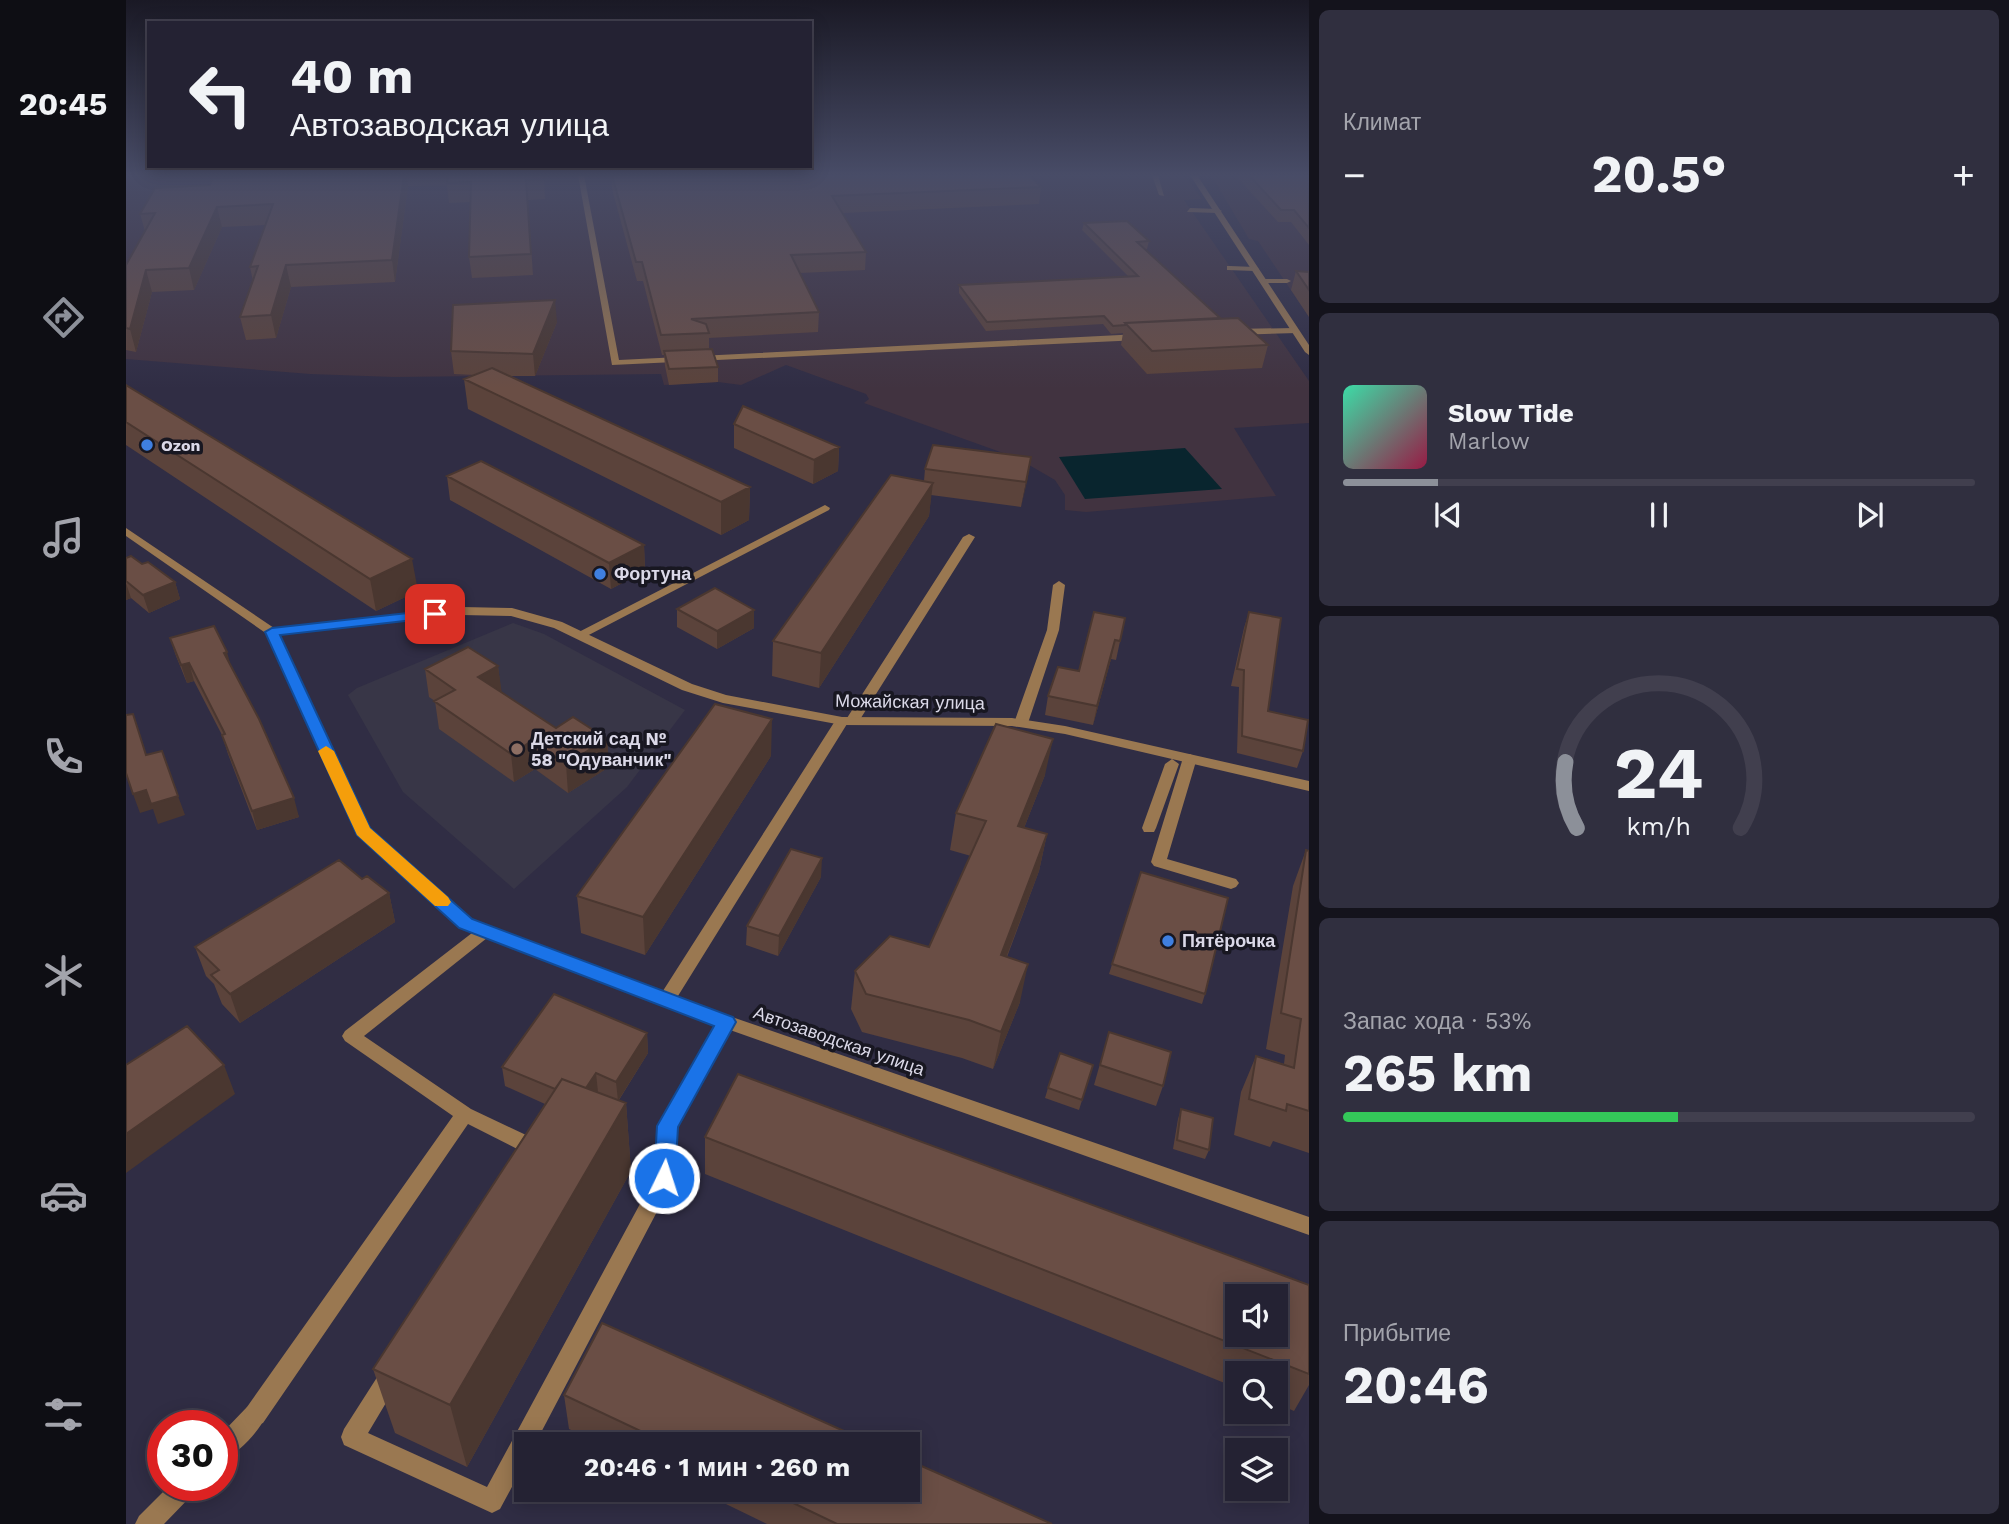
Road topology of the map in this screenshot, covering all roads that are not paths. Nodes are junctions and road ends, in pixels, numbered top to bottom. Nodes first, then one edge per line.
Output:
1 (593, 246) edge
2 (1241, 246) edge
3 (1230, 268) dead end
4 (1255, 269) junction
5 (1263, 281) junction
6 (1287, 281) dead end
7 (1309, 326) edge
8 (1293, 328) junction
9 (1218, 333) edge
10 (1150, 336) edge
11 (1309, 352) edge
12 (825, 508) dead end
13 (126, 531) edge
14 (969, 537) dead end
15 (1059, 585) dead end
16 (272, 632) junction
17 (579, 635) junction
18 (847, 721) junction
19 (1021, 723) junction
20 (1190, 758) junction
21 (1172, 764) dead end
22 (1309, 786) edge
23 (1150, 828) dead end
24 (1231, 883) dead end
25 (484, 932) junction
26 (667, 999) junction
27 (726, 1022) junction
28 (464, 1114) junction
29 (531, 1162) edge
30 (1309, 1226) edge
31 (404, 1357) edge
32 (238, 1433) edge
33 (170, 1501) edge
34 (147, 1524) edge

1 - 10 street
2 - 4 street
3 - 4 street
4 - 5 street
5 - 6 street
5 - 8 street
7 - 8 street
8 - 9 street
8 - 11 street
12 - 17 street
13 - 16 street
14 - 18 street
15 - 19 street
16 - 17 street, Можайская улица
16 - 25 street, Автозаводская улица
17 - 18 street, Можайская улица
18 - 19 street, Можайская улица
18 - 26 street
19 - 20 street, Можайская улица
20 - 22 street, Можайская улица
20 - 24 street
21 - 23 street
25 - 26 street, Автозаводская улица
25 - 28 street
26 - 27 street, Автозаводская улица
27 - 30 street, Автозаводская улица
27 - 31 street
28 - 29 street
28 - 32 street
33 - 34 street

